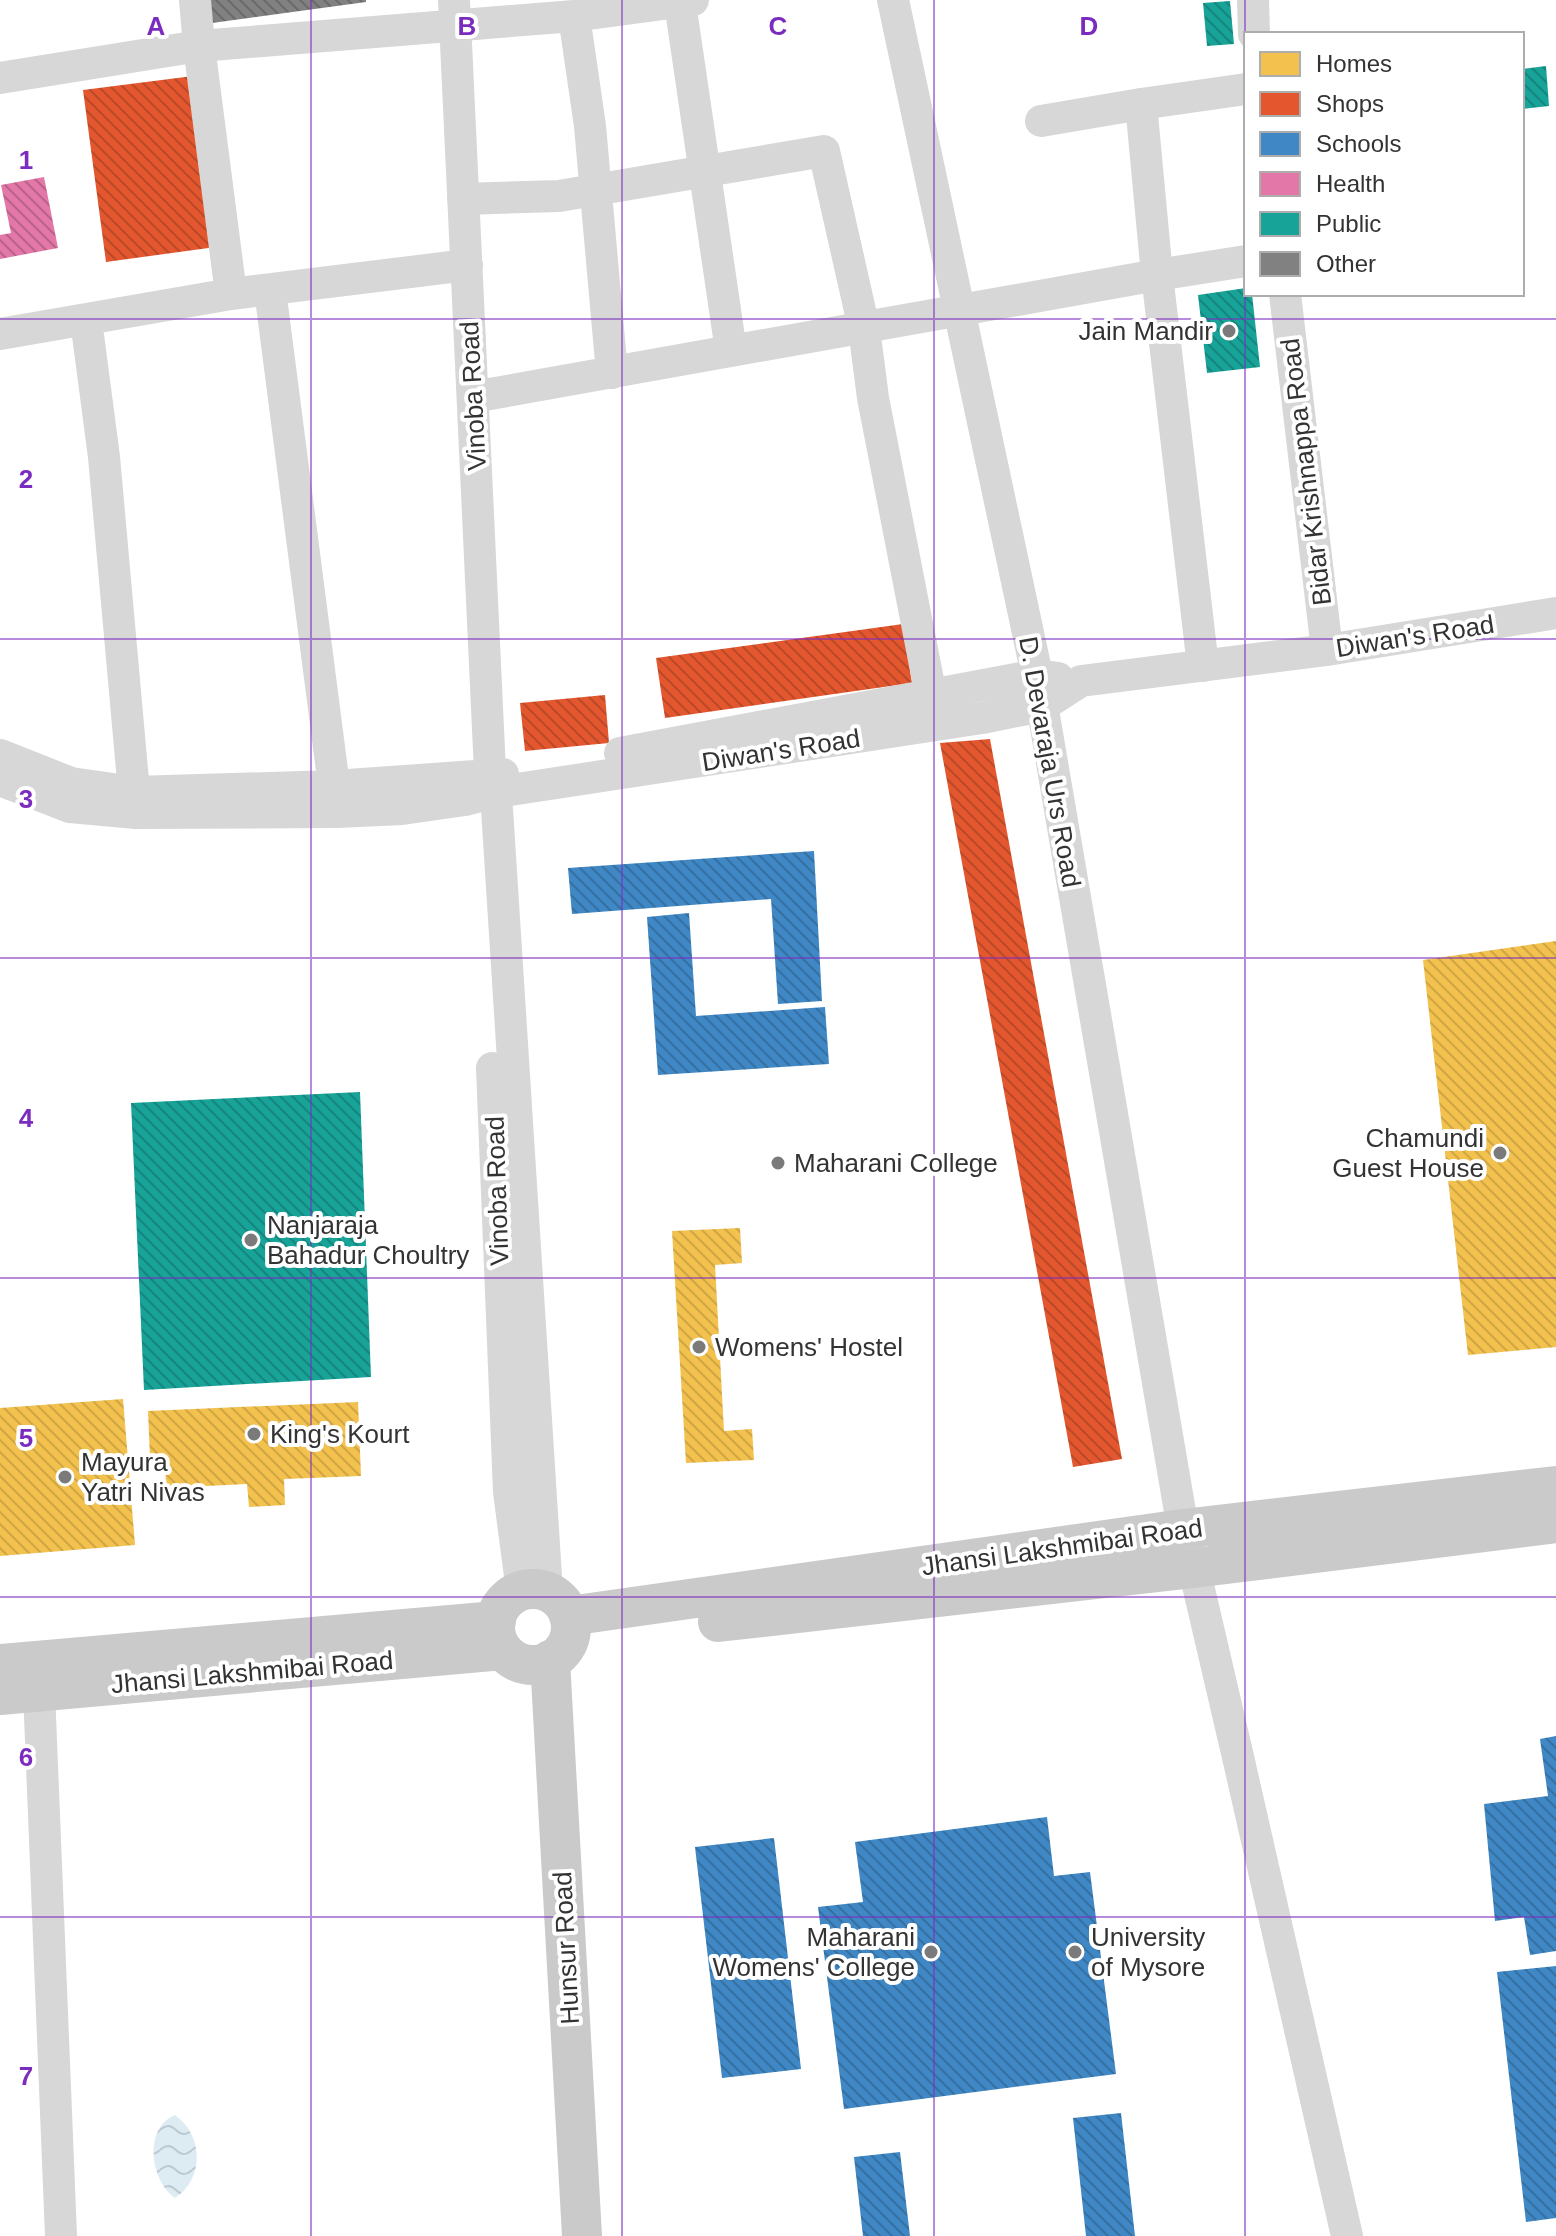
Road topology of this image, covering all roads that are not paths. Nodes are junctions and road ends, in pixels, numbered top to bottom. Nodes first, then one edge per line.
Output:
1 (195, 0) edge
2 (893, 0) edge
3 (1253, 0) edge
4 (686, 1) edge
5 (455, 12) edge
6 (574, 16) junction
7 (1254, 32) edge
8 (199, 46) junction
9 (0, 78) edge
10 (1244, 89) edge
11 (1141, 104) junction
12 (1041, 121) dead end
13 (705, 173) junction
14 (595, 190) junction
15 (463, 199) junction
16 (1244, 261) edge
17 (467, 265) junction
18 (1157, 275) junction
19 (270, 290) junction
20 (231, 294) junction
21 (1285, 296) edge
22 (959, 310) junction
23 (86, 320) junction
24 (864, 328) junction
25 (0, 334) edge
26 (731, 351) junction
27 (612, 373) junction
28 (473, 397) junction
29 (1556, 613) edge
30 (1327, 650) junction
31 (1203, 666) junction
32 (1039, 691) junction
33 (934, 711) junction
34 (0, 755) edge
35 (0, 780) edge
36 (490, 785) junction
37 (334, 786) junction
38 (134, 792) junction
39 (1556, 1486) edge
40 (1556, 1523) edge
41 (1183, 1529) junction
42 (1194, 1568) junction
43 (535, 1629) junction
44 (0, 1664) edge
45 (39, 1691) junction
46 (0, 1695) edge
47 (61, 2236) edge
48 (555, 2236) edge
49 (582, 2236) edge
50 (1347, 2236) edge

1 - 8 street
2 - 22 street, D. Devaraja Urs Road
3 - 7 street
4 - 6 street
4 - 13 street
5 - 6 street
5 - 8 street
5 - 15 street, Vinoba Road
6 - 14 street
8 - 9 street
8 - 20 street
10 - 11 street
11 - 12 street
11 - 18 street
13 - 14 street
13 - 24 street
13 - 26 street
14 - 15 street
14 - 27 street
15 - 17 street, Vinoba Road
16 - 18 street
17 - 19 street
17 - 28 street, Vinoba Road
18 - 22 street
18 - 31 street
19 - 20 street
19 - 37 street
20 - 23 street
21 - 30 street, Bidar Krishnappa Road
22 - 24 street
22 - 32 street, D. Devaraja Urs Road
23 - 25 street
23 - 38 street
24 - 26 street
24 - 33 street
26 - 27 street
27 - 28 street
28 - 36 street, Vinoba Road
29 - 30 street, Diwan's Road
30 - 31 street, Diwan's Road
31 - 32 street, Diwan's Road
32 - 33 street, Diwan's Road
32 - 41 street, D. Devaraja Urs Road
33 - 36 street, Diwan's Road
34 - 38 street
35 - 36 street, Diwan's Road
36 - 37 street
36 - 43 street, Vinoba Road
37 - 38 street
39 - 41 main road, Jhansi Lakshmibai Road
40 - 42 main road, Jhansi Lakshmibai Road
41 - 42 street, D. Devaraja Urs Road
41 - 43 main road, Jhansi Lakshmibai Road
42 - 43 main road, Jhansi Lakshmibai Road
42 - 50 street, D. Devaraja Urs Road
43 - 44 main road, Jhansi Lakshmibai Road
43 - 45 main road, Jhansi Lakshmibai Road
43 - 48 main road
43 - 49 main road, Hunsur Road
45 - 46 main road, Jhansi Lakshmibai Road
45 - 47 street

